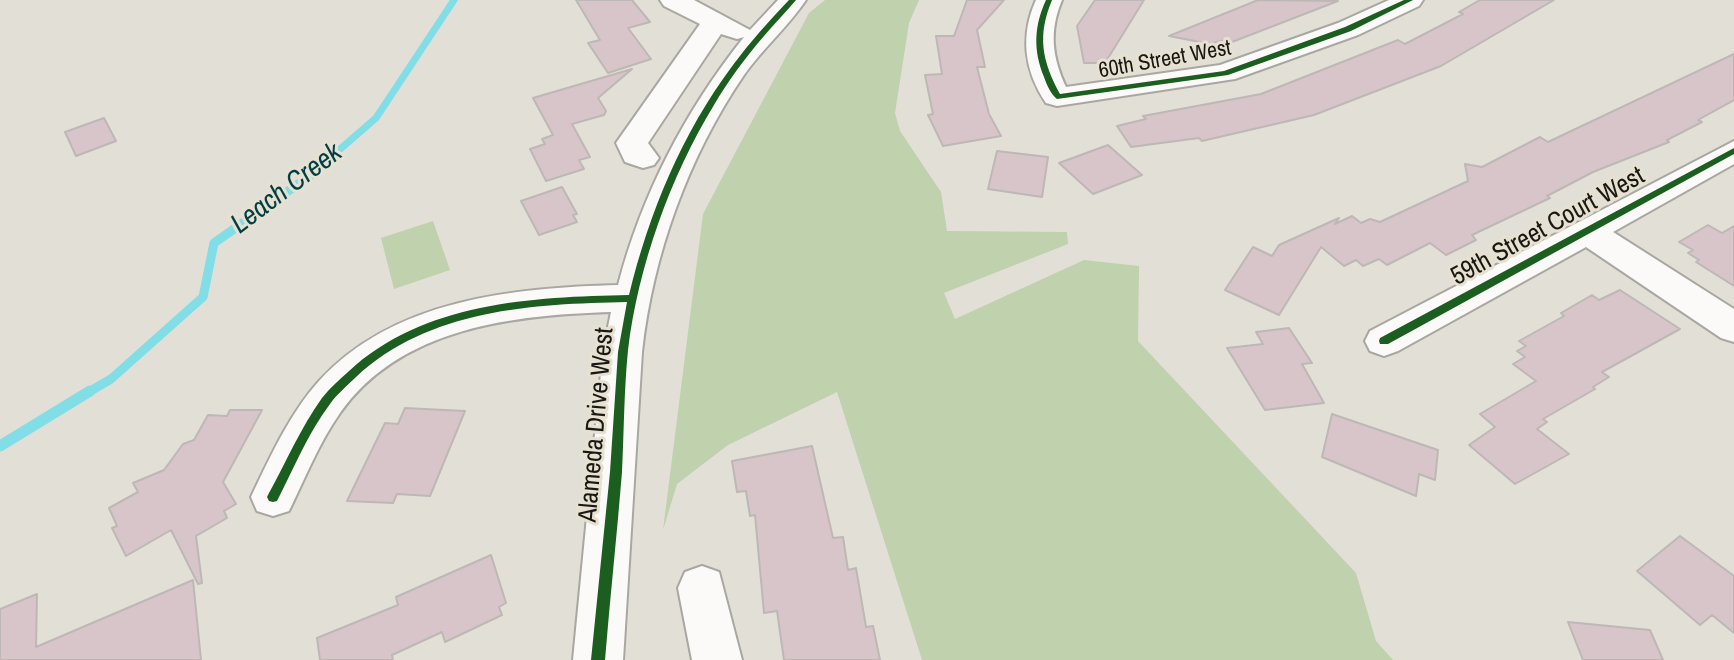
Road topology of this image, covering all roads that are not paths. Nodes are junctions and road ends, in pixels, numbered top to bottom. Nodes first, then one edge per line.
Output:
1 (673, 0) edge
2 (793, 0) edge
3 (1049, 0) edge
4 (1410, 0) edge
5 (715, 22) junction
6 (755, 38) junction
7 (1734, 151) edge
8 (643, 158) dead end
9 (1587, 231) junction
10 (634, 298) junction
11 (1734, 328) edge
12 (1384, 341) dead end
13 (273, 497) dead end
14 (702, 588) dead end
15 (598, 660) edge
16 (717, 660) edge

1 - 5 street
2 - 6 street, Alameda Drive West
3 - 4 street, 60th Street West
5 - 6 street
5 - 8 street
6 - 10 street, Alameda Drive West
7 - 9 street, 59th Street Court West
9 - 11 street
9 - 12 street, 59th Street Court West
10 - 13 street
10 - 15 street, Alameda Drive West
14 - 16 street

